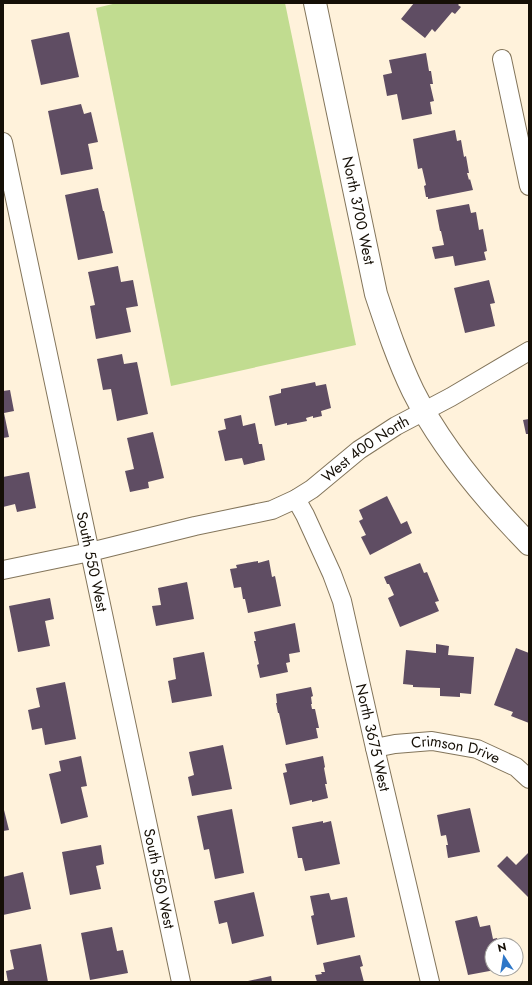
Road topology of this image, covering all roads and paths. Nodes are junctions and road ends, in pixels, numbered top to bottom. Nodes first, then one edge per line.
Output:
1 (315, 3) edge
2 (502, 59) dead end
3 (3, 142) edge
4 (529, 186) edge
5 (529, 352) edge
6 (424, 411) junction
7 (296, 499) junction
8 (529, 544) edge
9 (90, 552) junction
10 (3, 570) edge
11 (375, 748) junction
12 (529, 779) edge
13 (181, 982) edge
14 (430, 982) edge

1 - 6 street, North 3700 West
2 - 4 street
3 - 9 street, South 550 West
5 - 6 street, West 400 North
6 - 7 street, West 400 North
6 - 8 street, North 3700 West
7 - 9 street, West 400 North
7 - 11 street, North 3675 West
9 - 10 street, West 400 North
9 - 13 street, South 550 West
11 - 12 street, Crimson Drive
11 - 14 street, North 3675 West

